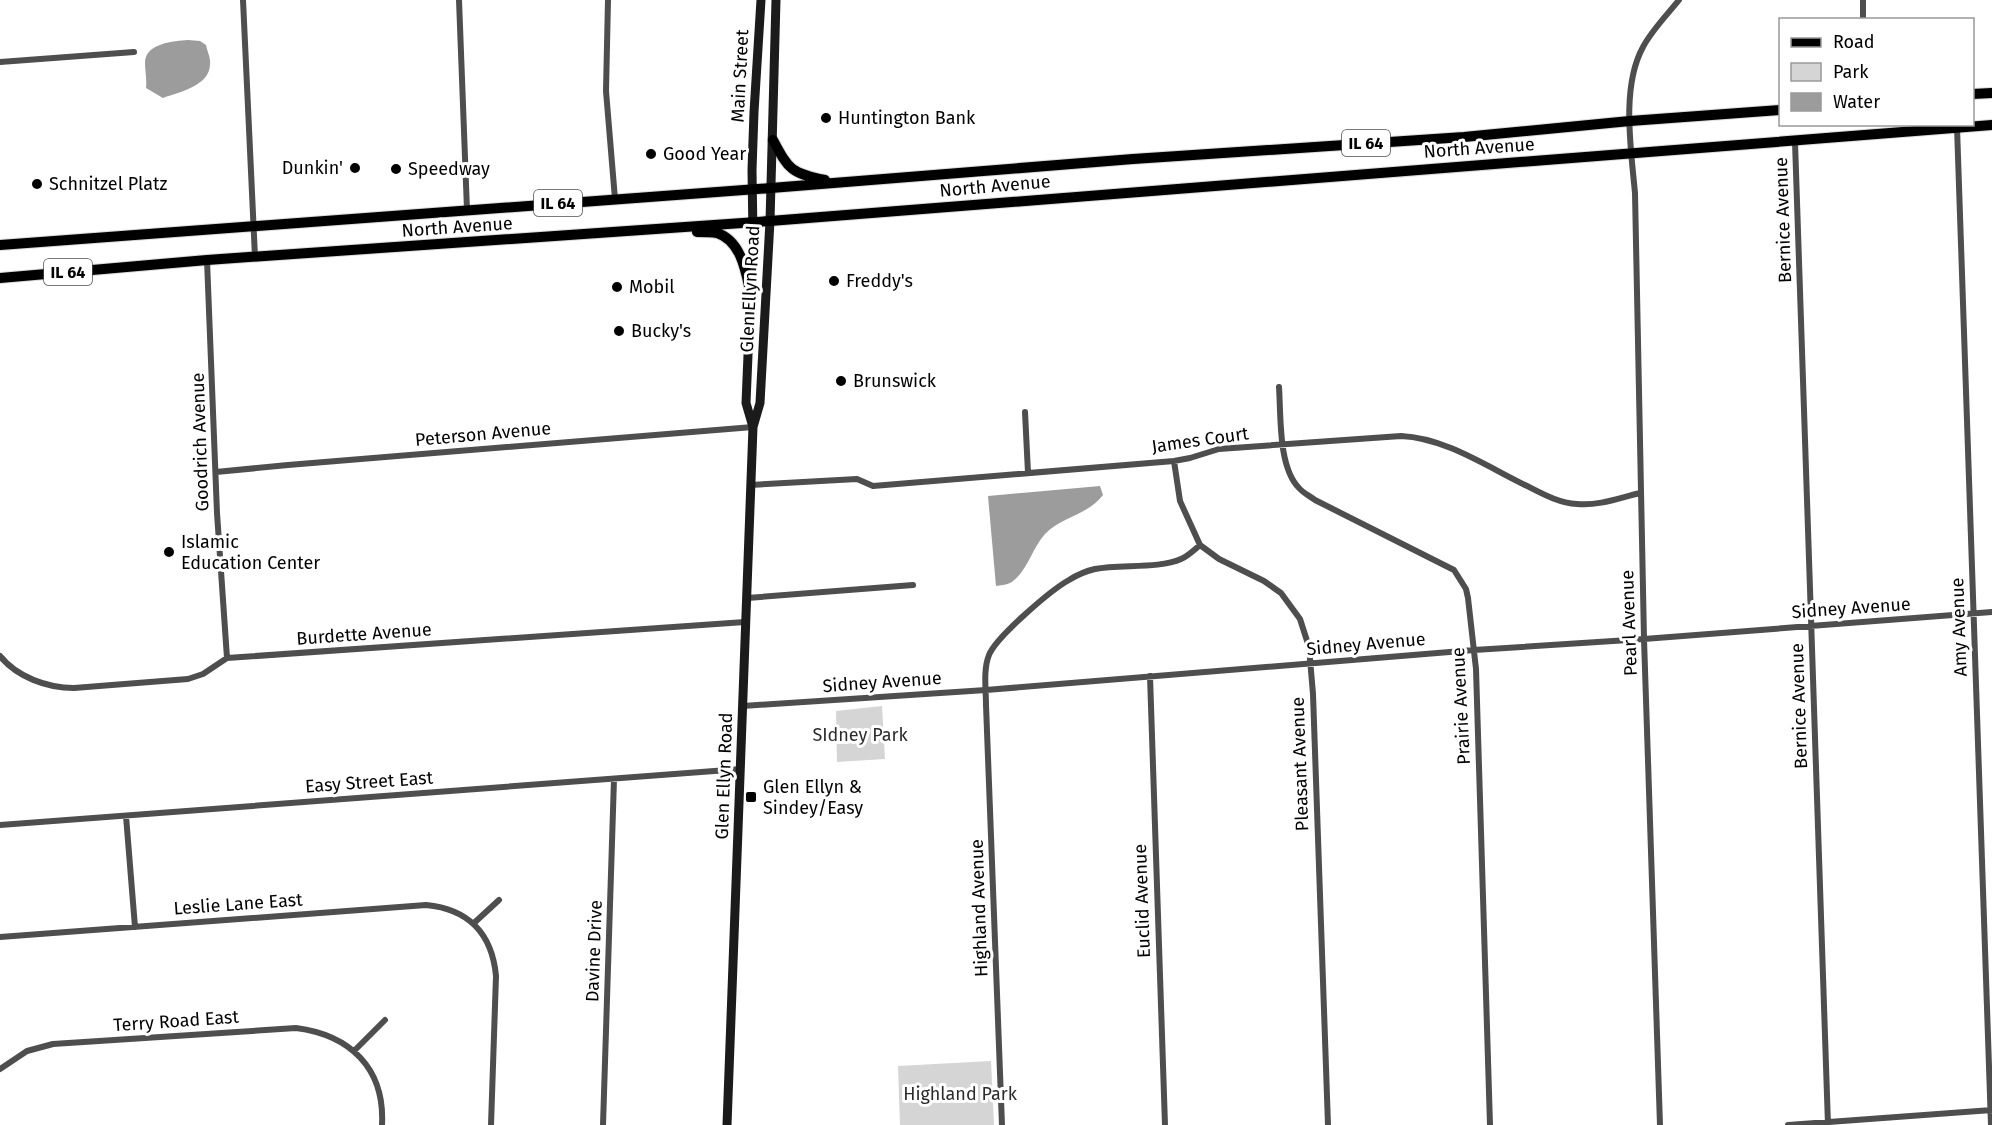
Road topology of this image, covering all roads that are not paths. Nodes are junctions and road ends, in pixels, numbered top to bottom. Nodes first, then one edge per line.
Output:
1 (243, 0) edge
2 (459, 0) edge
3 (608, 0) edge
4 (761, 0) edge
5 (776, 0) edge
6 (1679, 0) edge
7 (1863, 0) edge
8 (1863, 18) edge
9 (134, 52) dead end
10 (0, 63) edge
11 (1992, 93) edge
12 (1974, 94) edge
13 (1779, 110) edge
14 (1630, 121) junction
15 (1992, 125) edge
16 (1957, 127) junction
17 (773, 140) junction
18 (1795, 142) junction
19 (1631, 154) junction
20 (856, 181) junction
21 (771, 188) junction
22 (752, 190) junction
23 (615, 199) junction
24 (467, 210) junction
25 (770, 221) junction
26 (753, 222) junction
27 (253, 226) junction
28 (637, 231) junction
29 (0, 244) edge
30 (255, 257) junction
31 (207, 260) junction
32 (0, 278) edge
33 (751, 295) junction
34 (1279, 387) dead end
35 (1025, 412) dead end
36 (753, 427) junction
37 (1283, 444) junction
38 (1174, 460) junction
39 (216, 472) junction
40 (1028, 473) junction
41 (750, 485) junction
42 (1640, 493) junction
43 (1200, 545) junction
44 (913, 585) dead end
45 (747, 598) junction
46 (1992, 612) edge
47 (1973, 614) junction
48 (746, 622) junction
49 (1812, 626) junction
50 (1644, 639) junction
51 (1474, 650) junction
52 (228, 658) junction
53 (1, 660) edge
54 (1310, 664) junction
55 (1150, 676) junction
56 (986, 690) junction
57 (743, 706) junction
58 (741, 769) junction
59 (614, 779) junction
60 (126, 816) junction
61 (0, 825) edge
62 (499, 900) dead end
63 (474, 923) junction
64 (135, 927) junction
65 (0, 937) edge
66 (385, 1020) dead end
67 (355, 1050) junction
68 (0, 1069) edge
69 (1991, 1110) edge
70 (1828, 1124) edge
71 (382, 1125) edge
72 (490, 1125) edge
73 (603, 1125) edge
74 (728, 1125) edge
75 (1002, 1125) edge
76 (1165, 1125) edge
77 (1328, 1125) edge
78 (1490, 1125) edge
79 (1660, 1125) edge
80 (1788, 1125) edge
81 (1991, 1125) edge

1 - 27 street
2 - 24 street
3 - 23 street
4 - 22 street, Main Street
5 - 17 street, Main Street
6 - 14 street, Pearl Avenue
7 - 8 street
9 - 10 street
11 - 12 main road
13 - 14 main road, North Avenue / IL 64
14 - 19 street, Pearl Avenue
14 - 20 main road, North Avenue / IL 64
15 - 16 main road, North Avenue / IL 64
16 - 18 main road, North Avenue / IL 64
16 - 47 street, Amy Avenue
17 - 20 main road
17 - 21 street, Main Street
18 - 19 main road, North Avenue / IL 64
18 - 49 street, Bernice Avenue
19 - 25 main road, North Avenue / IL 64
19 - 42 street, Pearl Avenue
20 - 21 main road, North Avenue / IL 64
21 - 22 main road, North Avenue / IL 64
21 - 25 street, Glen Ellyn Road
22 - 23 main road, North Avenue / IL 64
22 - 26 street, Glen Ellyn Road
23 - 24 main road, North Avenue / IL 64
24 - 27 main road, North Avenue / IL 64
25 - 26 main road, North Avenue / IL 64
25 - 36 street, Glen Ellyn Road
26 - 28 main road, North Avenue / IL 64
26 - 33 street, Glen Ellyn Road
27 - 29 main road, North Avenue / IL 64
27 - 30 street
28 - 30 main road, North Avenue / IL 64
28 - 33 main road
30 - 31 main road, North Avenue / IL 64
31 - 32 main road, North Avenue / IL 64
31 - 39 street, Goodrich Avenue
33 - 36 street, Glen Ellyn Road
34 - 37 street, Prairie Avenue
35 - 40 street
36 - 39 street, Peterson Avenue
36 - 41 street, Glen Ellyn Road
37 - 38 street, James Court
37 - 42 street, James Court
37 - 51 street, Prairie Avenue
38 - 40 street, James Court
38 - 43 street
39 - 52 street, Goodrich Avenue
40 - 41 street, James Court
41 - 45 street, Glen Ellyn Road
42 - 50 street, Pearl Avenue
43 - 54 street, Pleasant Avenue
43 - 56 street, Highland Avenue
44 - 45 street
45 - 48 street, Glen Ellyn Road
46 - 47 street, Sidney Avenue
47 - 49 street, Sidney Avenue
47 - 69 street, Amy Avenue
48 - 52 street, Burdette Avenue
48 - 57 street, Glen Ellyn Road
49 - 50 street, Sidney Avenue
49 - 70 street, Bernice Avenue
50 - 51 street, Sidney Avenue
50 - 79 street, Pearl Avenue
51 - 54 street, Sidney Avenue
51 - 78 street, Prairie Avenue
52 - 53 street, Burdette Avenue
54 - 55 street, Sidney Avenue
54 - 77 street, Pleasant Avenue
55 - 56 street, Sidney Avenue
55 - 76 street, Euclid Avenue
56 - 57 street, Sidney Avenue
56 - 75 street, Highland Avenue
57 - 58 street, Glen Ellyn Road
58 - 59 street, Easy Street East
58 - 74 street, Glen Ellyn Road
59 - 60 street, Easy Street East
59 - 73 street, Davine Drive
60 - 61 street, Easy Street East
60 - 64 street
62 - 63 street
63 - 64 street, Leslie Lane East
63 - 72 street
64 - 65 street, Leslie Lane East
66 - 67 street
67 - 68 street, Terry Road East
67 - 71 street
69 - 70 street
69 - 81 street, Amy Avenue
70 - 80 street

